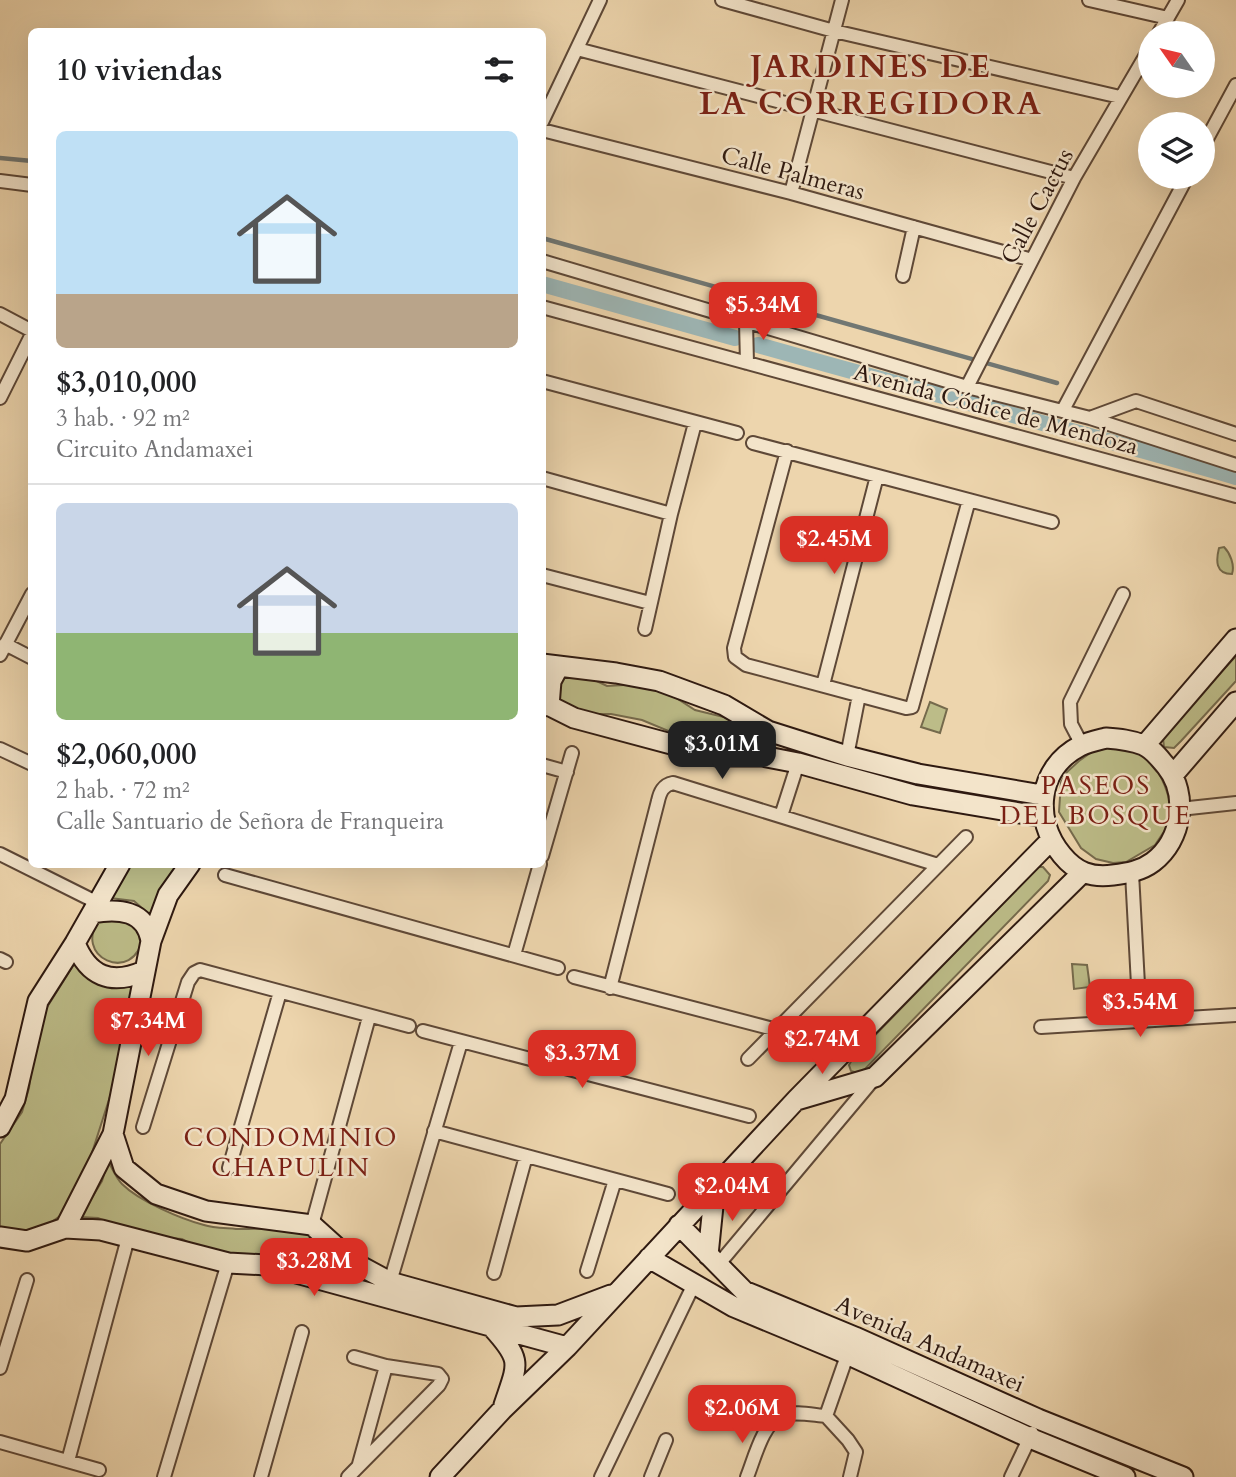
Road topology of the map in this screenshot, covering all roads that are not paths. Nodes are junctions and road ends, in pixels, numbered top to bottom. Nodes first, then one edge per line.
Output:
1 (600, 0) edge
2 (722, 0) edge
3 (842, 0) edge
4 (1090, 0) edge
5 (1178, 0) edge
6 (1168, 18) junction
7 (1166, 21) edge
8 (834, 31) junction
9 (577, 49) junction
10 (1138, 68) edge
11 (1236, 85) edge
12 (1120, 97) junction
13 (813, 112) junction
14 (546, 114) edge
15 (1215, 124) edge
16 (546, 131) edge
17 (1074, 178) junction
18 (0, 181) edge
19 (28, 184) edge
20 (1181, 189) edge
21 (791, 193) junction
22 (914, 227) junction
23 (1032, 260) junction
24 (546, 262) edge
25 (903, 276) dead end
26 (546, 308) edge
27 (0, 314) edge
28 (746, 322) junction
29 (28, 331) edge
30 (28, 341) edge
31 (747, 363) junction
32 (546, 382) edge
33 (967, 387) junction
34 (0, 398) edge
35 (1063, 410) junction
36 (1090, 418) junction
37 (695, 423) junction
38 (737, 433) dead end
39 (1236, 434) edge
40 (753, 443) dead end
41 (787, 451) junction
42 (1236, 466) edge
43 (877, 476) junction
44 (546, 479) edge
45 (1236, 496) edge
46 (969, 500) junction
47 (671, 514) junction
48 (1052, 522) dead end
49 (546, 576) edge
50 (1124, 594) dead end
51 (28, 601) edge
52 (650, 603) junction
53 (645, 629) dead end
54 (1236, 639) edge
55 (2, 650) edge
56 (28, 657) edge
57 (550, 666) edge
58 (823, 685) junction
59 (859, 695) junction
60 (1236, 702) edge
61 (546, 704) edge
62 (743, 715) junction
63 (1082, 745) junction
64 (1145, 745) junction
65 (849, 746) junction
66 (0, 749) edge
67 (572, 753) dead end
68 (740, 756) junction
69 (28, 762) edge
70 (798, 763) junction
71 (546, 766) edge
72 (567, 772) junction
73 (1172, 775) junction
74 (1042, 796) junction
75 (1236, 803) edge
76 (1180, 809) junction
77 (781, 816) junction
78 (1044, 817) junction
79 (966, 837) dead end
80 (1051, 841) junction
81 (546, 843) edge
82 (0, 854) edge
83 (938, 865) junction
84 (117, 868) edge
85 (187, 868) edge
86 (539, 868) edge
87 (1082, 873) junction
88 (1132, 873) junction
89 (225, 875) dead end
90 (92, 904) junction
91 (151, 941) junction
92 (75, 943) junction
93 (514, 955) junction
94 (558, 968) dead end
95 (144, 971) junction
96 (574, 977) dead end
97 (610, 988) junction
98 (280, 992) junction
99 (1236, 1015) edge
100 (369, 1017) junction
101 (1140, 1022) junction
102 (409, 1026) dead end
103 (1041, 1027) dead end
104 (777, 1030) junction
105 (423, 1031) dead end
106 (461, 1042) junction
107 (841, 1054) junction
108 (748, 1059) dead end
109 (19, 1076) junction
110 (875, 1077) junction
111 (850, 1084) junction
112 (0, 1089) edge
113 (796, 1100) junction
114 (749, 1116) dead end
115 (0, 1127) edge
116 (143, 1127) dead end
117 (434, 1131) junction
118 (113, 1134) junction
119 (526, 1156) junction
120 (229, 1168) dead end
121 (614, 1180) junction
122 (715, 1186) junction
123 (668, 1194) dead end
124 (679, 1225) junction
125 (65, 1228) junction
126 (318, 1231) junction
127 (0, 1237) edge
128 (128, 1238) junction
129 (649, 1258) junction
130 (713, 1260) junction
131 (228, 1263) junction
132 (587, 1271) dead end
133 (297, 1273) junction
134 (494, 1273) dead end
135 (27, 1280) dead end
136 (390, 1282) junction
137 (694, 1284) junction
138 (615, 1294) junction
139 (491, 1326) junction
140 (302, 1332) dead end
141 (851, 1345) junction
142 (3, 1346) edge
143 (567, 1347) junction
144 (354, 1357) dead end
145 (386, 1366) junction
146 (0, 1368) edge
147 (502, 1410) junction
148 (826, 1416) junction
149 (1038, 1419) junction
150 (1030, 1438) junction
151 (666, 1440) dead end
152 (0, 1442) edge
153 (68, 1461) junction
154 (359, 1466) junction
155 (99, 1470) dead end
156 (164, 1477) edge
157 (261, 1477) edge
158 (348, 1477) edge
159 (440, 1477) edge
160 (601, 1477) edge
161 (650, 1477) edge
162 (747, 1477) edge
163 (850, 1477) edge
164 (1011, 1477) edge
165 (1125, 1477) edge
166 (1183, 1477) edge

1 - 9 street
2 - 8 street
3 - 8 street
4 - 6 street
5 - 6 street
6 - 7 street
8 - 12 street
8 - 13 street
9 - 13 street
9 - 14 street
10 - 12 street, Calle Cactus
11 - 15 street
12 - 17 street, Calle Cactus
13 - 17 street
13 - 21 street
16 - 21 street, Calle Palmeras
17 - 23 street, Calle Cactus
18 - 19 street
20 - 35 street
21 - 22 street, Calle Palmeras
22 - 23 street, Calle Palmeras
22 - 25 street
23 - 33 street, Calle Cactus
24 - 28 street
26 - 31 street, Avenida Códice de Mendoza
27 - 29 street
28 - 31 street
28 - 33 street
30 - 34 street
31 - 45 street, Avenida Códice de Mendoza
32 - 37 street
33 - 35 street
35 - 36 street
36 - 39 street
36 - 42 street
37 - 38 street
37 - 47 street
40 - 41 street
41 - 43 street
41 - 58 street
43 - 46 street
43 - 58 street
44 - 47 street
46 - 48 street
46 - 59 street
47 - 52 street
49 - 52 street
50 - 63 street
51 - 55 street
52 - 53 street
54 - 64 street
55 - 56 street
57 - 61 street
57 - 62 street
58 - 59 street
59 - 65 street
60 - 73 street
61 - 68 street
62 - 65 street
62 - 68 street
63 - 64 street
63 - 74 street
64 - 73 street
65 - 74 street
66 - 69 street
67 - 72 street
68 - 70 street
70 - 77 street
70 - 78 street
71 - 72 street
72 - 81 street
73 - 76 street
74 - 78 street
75 - 76 street
76 - 88 street
77 - 83 street
77 - 97 street
78 - 80 street
79 - 83 street
80 - 87 street
80 - 107 street
82 - 90 street
83 - 104 street
84 - 90 street
85 - 91 street
86 - 93 street
87 - 88 street
87 - 110 street
88 - 101 street
89 - 93 street
90 - 91 street
90 - 92 street
91 - 95 street
92 - 95 street
92 - 109 street
93 - 94 street
95 - 118 street
96 - 97 street
97 - 104 street
98 - 100 street
98 - 116 street
98 - 120 street
99 - 101 street
100 - 102 street
100 - 126 street
101 - 103 street
104 - 108 street
105 - 106 street
106 - 114 street
106 - 117 street
107 - 111 street
107 - 113 street
109 - 112 street
109 - 115 street
110 - 111 street
110 - 130 street
111 - 113 street
113 - 122 street
117 - 119 street
117 - 136 street
118 - 125 street
118 - 126 street
119 - 121 street
119 - 134 street
121 - 123 street
121 - 132 street
122 - 124 street
122 - 130 street
124 - 129 street
124 - 130 street, Avenida Andamaxei
125 - 127 street
125 - 128 street
126 - 133 street
126 - 136 street
128 - 131 street
128 - 153 street
129 - 137 street, Avenida Andamaxei
129 - 138 street
130 - 141 street, Avenida Andamaxei
131 - 133 street
131 - 156 street
133 - 139 street
135 - 142 street
136 - 138 street
137 - 141 street, Avenida Andamaxei
137 - 160 street
138 - 143 street
139 - 143 street
139 - 147 street
140 - 157 street
141 - 148 street
141 - 149 street, Avenida Andamaxei
141 - 150 street, Avenida Andamaxei
142 - 146 street
143 - 147 street
144 - 145 street
145 - 154 street
145 - 154 street
147 - 159 street
148 - 162 street
148 - 163 street
149 - 150 street
149 - 166 street, Avenida Andamaxei
150 - 164 street
150 - 165 street, Avenida Andamaxei
151 - 161 street
152 - 153 street
153 - 155 street
154 - 158 street

